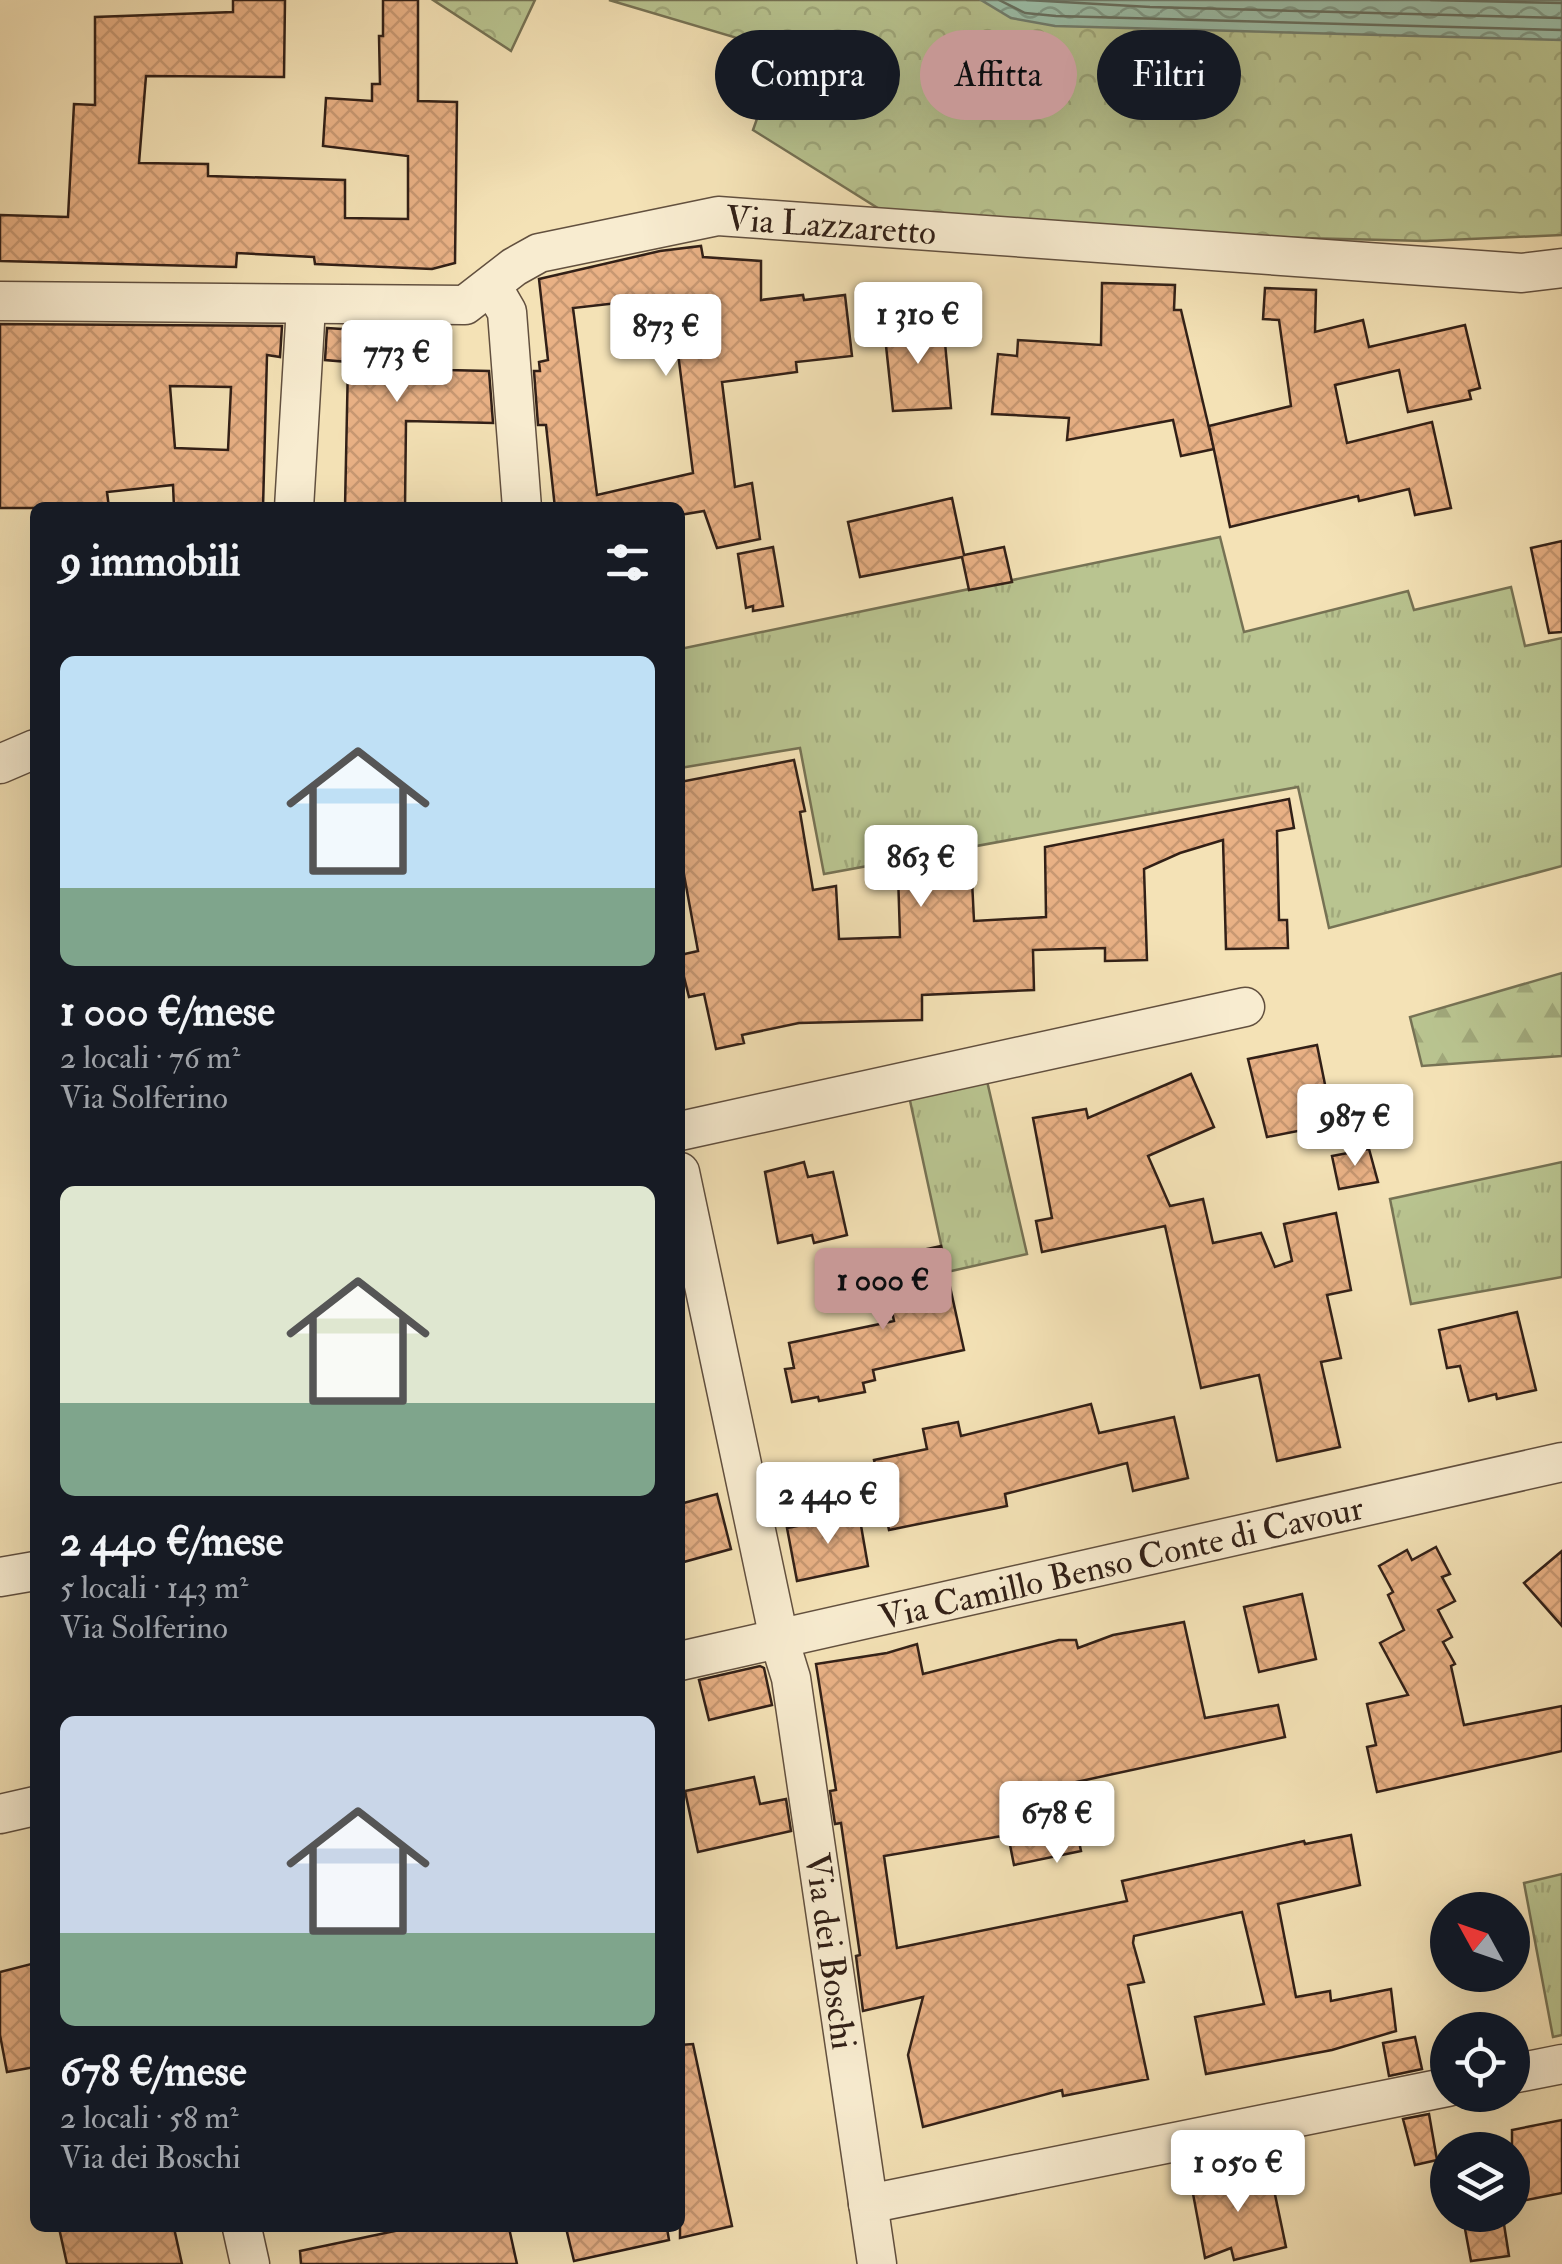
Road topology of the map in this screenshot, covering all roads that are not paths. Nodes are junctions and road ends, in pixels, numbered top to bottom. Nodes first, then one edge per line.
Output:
1 (1562, 268) edge
2 (492, 286) junction
3 (0, 301) edge
4 (306, 306) junction
5 (294, 502) edge
6 (522, 502) edge
7 (30, 751) edge
8 (0, 764) edge
9 (1245, 1008) dead end
10 (685, 1130) edge
11 (685, 1196) edge
12 (1562, 1462) edge
13 (30, 1573) edge
14 (0, 1577) edge
15 (779, 1639) junction
16 (685, 1660) edge
17 (30, 1807) edge
18 (0, 1814) edge
19 (1562, 2064) edge
20 (1530, 2070) edge
21 (1430, 2091) edge
22 (868, 2204) junction
23 (243, 2232) edge
24 (250, 2264) edge
25 (877, 2264) edge

1 - 2 street, Via Lazzaretto
2 - 4 street, Via Lazzaretto
2 - 6 street
3 - 4 street, Via Lazzaretto
4 - 5 street
7 - 8 street
9 - 10 street
11 - 15 street, Via dei Boschi
12 - 15 street, Via Camillo Benso Conte di Cavour
13 - 14 street
15 - 16 street, Via Camillo Benso Conte di Cavour
15 - 22 street, Via dei Boschi
17 - 18 street
19 - 20 street
21 - 22 street
22 - 25 street, Via dei Boschi
23 - 24 street

